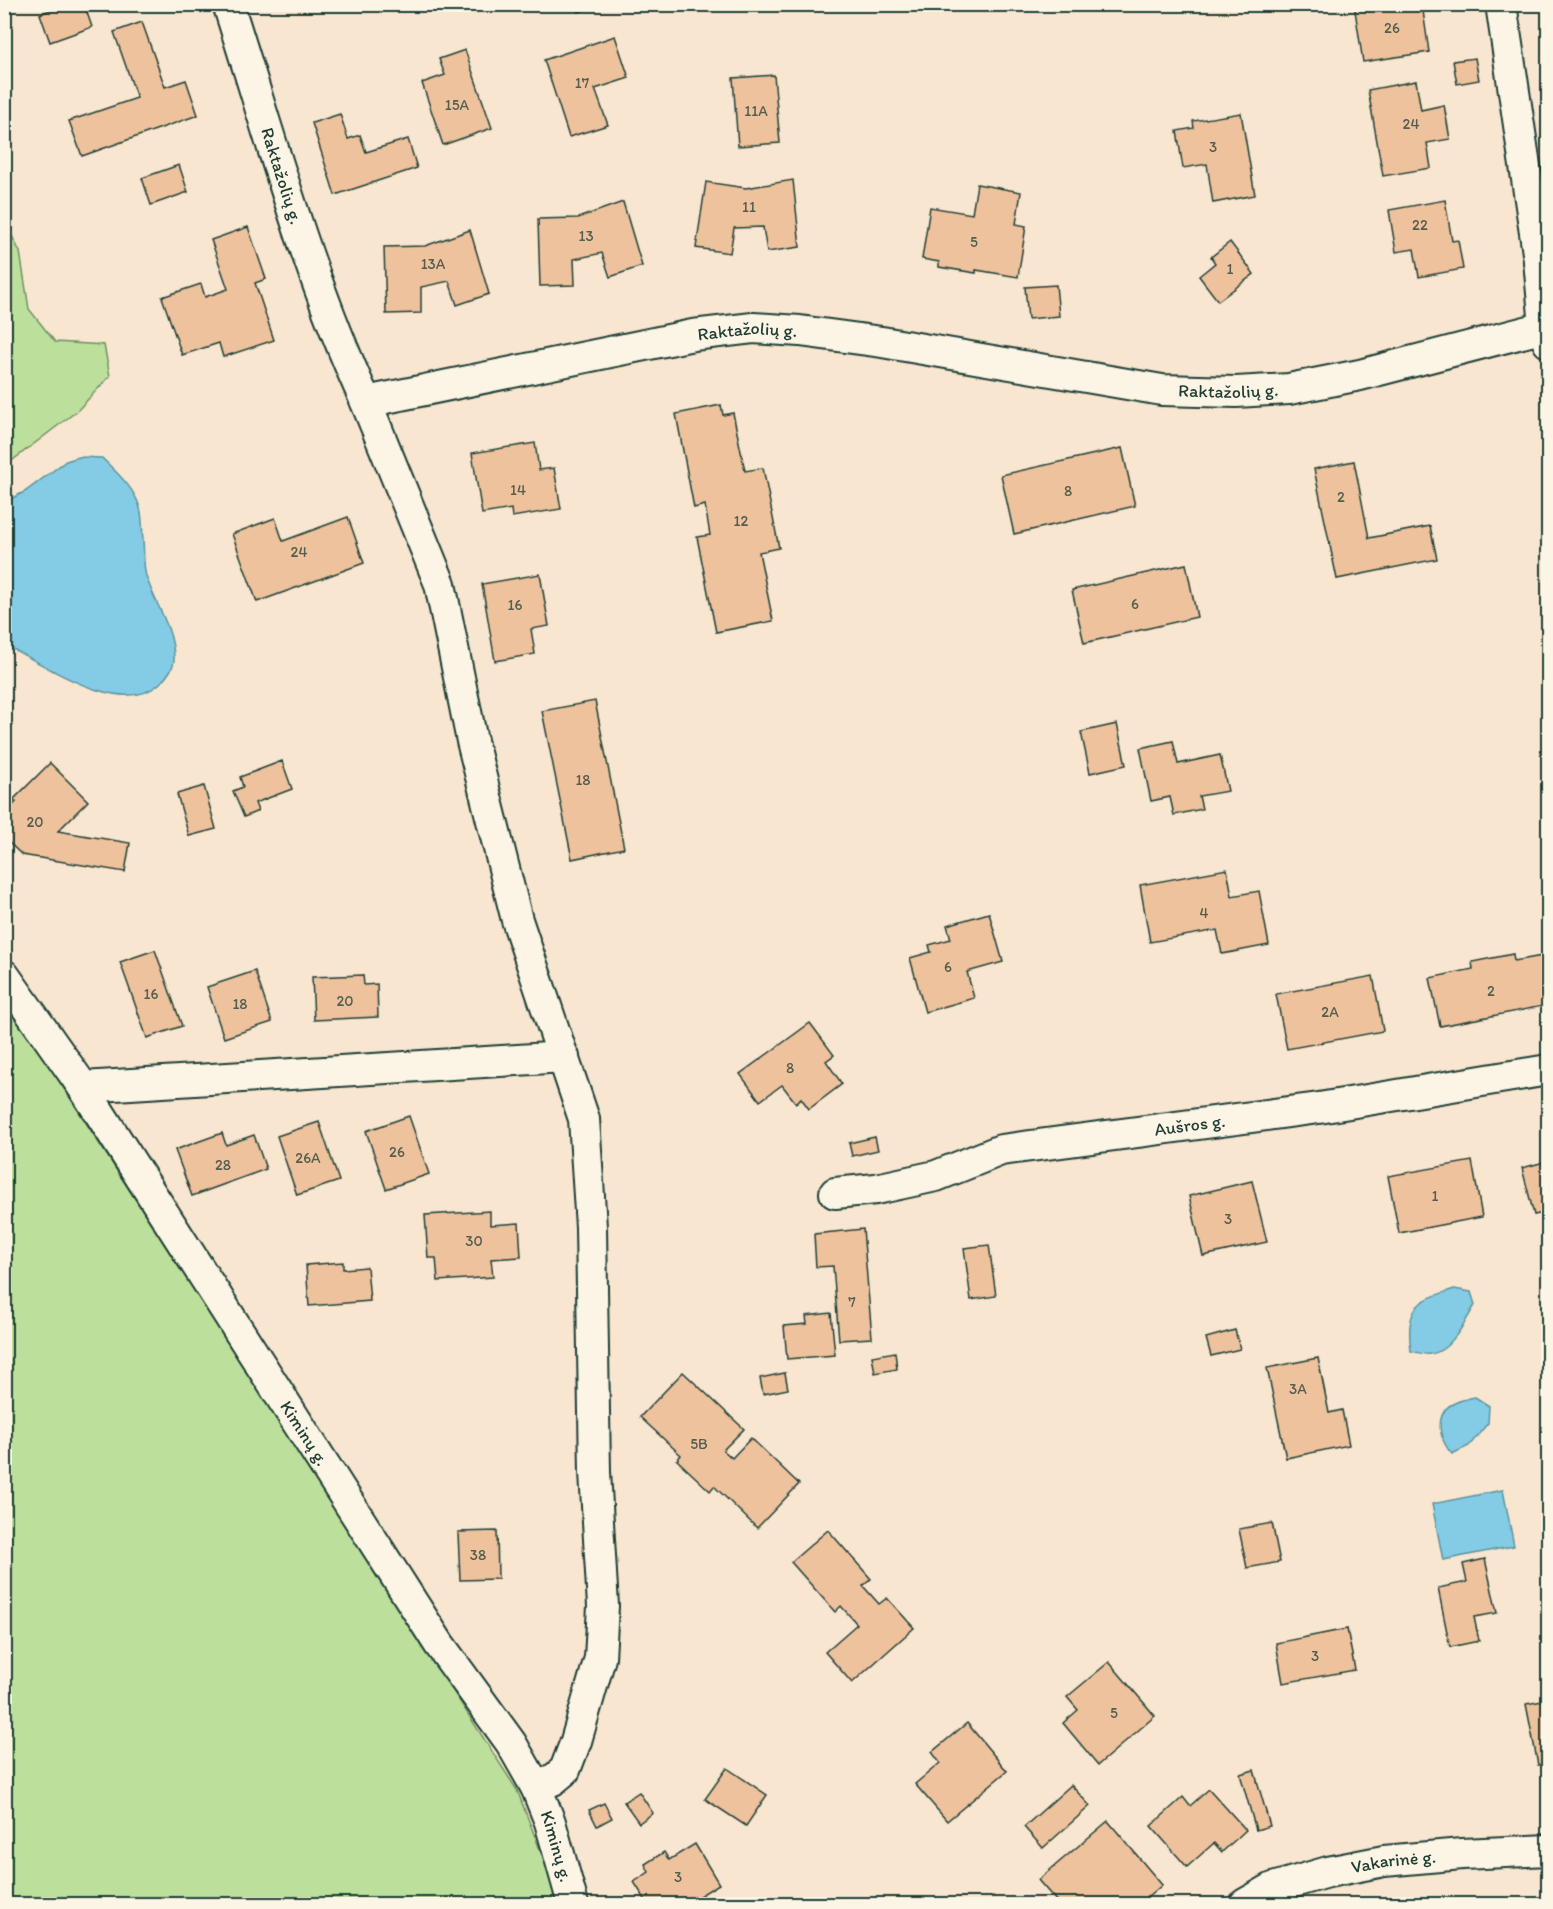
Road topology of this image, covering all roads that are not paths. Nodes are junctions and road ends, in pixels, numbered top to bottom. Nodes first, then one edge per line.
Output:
1 (228, 4) edge
2 (1501, 4) edge
3 (1544, 254) edge
4 (1547, 334) edge
5 (366, 402) junction
6 (4, 975) edge
7 (564, 1057) junction
8 (1548, 1070) edge
9 (83, 1087) junction
10 (835, 1193) dead end
11 (536, 1787) junction
12 (1548, 1850) edge
13 (573, 1905) edge
14 (1245, 1905) edge

1 - 5 street, Raktažolių g.
2 - 3 street
3 - 4 street
4 - 5 street, Raktažolių g.
5 - 7 street
6 - 9 street, Kiminų g.
7 - 9 street
7 - 11 street
8 - 10 street, Aušros g.
9 - 11 street, Kiminų g.
11 - 13 street, Kiminų g.
12 - 14 street, Vakarinė g.

